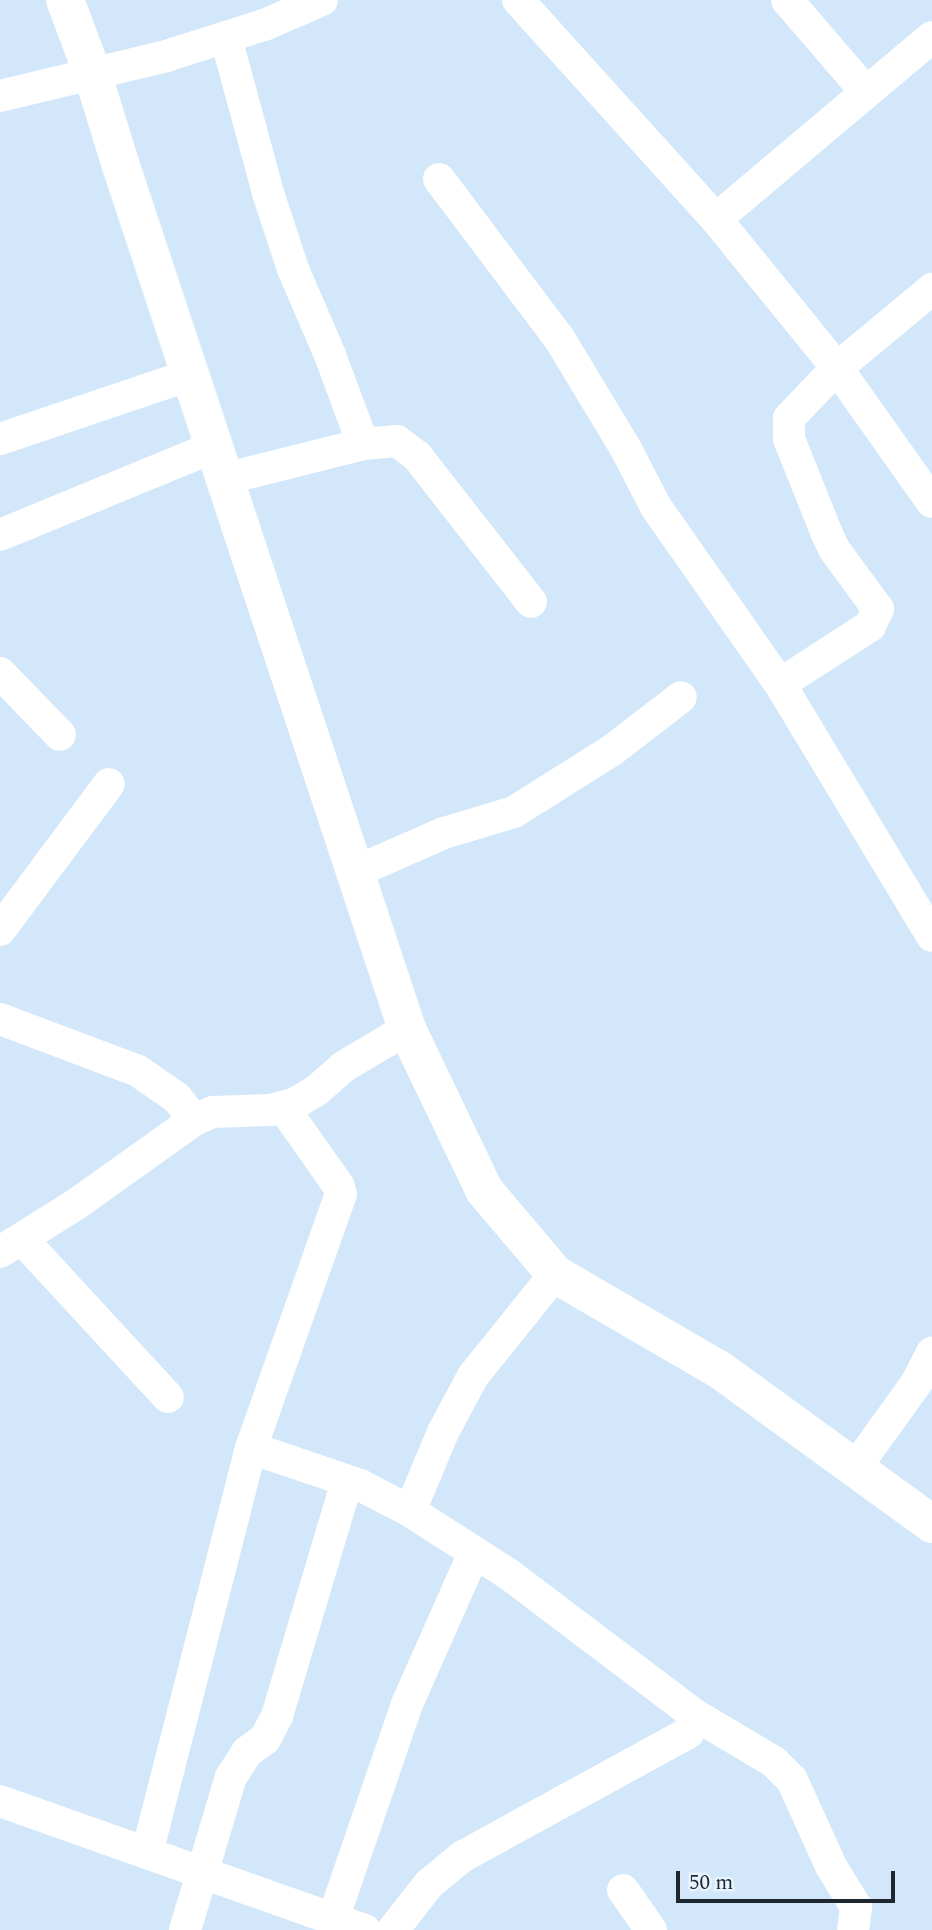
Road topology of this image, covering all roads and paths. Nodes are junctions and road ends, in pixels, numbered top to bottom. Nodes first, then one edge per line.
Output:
1 (65, 0) edge
2 (322, 0) edge
3 (518, 0) edge
4 (787, 0) edge
5 (932, 37) edge
6 (226, 38) junction
7 (92, 72) junction
8 (866, 92) junction
9 (0, 96) edge
10 (439, 179) dead end
11 (716, 219) junction
12 (932, 289) edge
13 (837, 368) junction
14 (190, 375) junction
15 (0, 439) edge
16 (363, 444) junction
17 (219, 463) junction
18 (932, 502) edge
19 (0, 535) edge
20 (531, 602) dead end
21 (0, 673) edge
22 (780, 684) junction
23 (681, 697) dead end
24 (60, 735) dead end
25 (109, 784) dead end
26 (355, 872) junction
27 (0, 930) edge
28 (932, 936) edge
29 (0, 1019) edge
30 (407, 1029) junction
31 (283, 1107) junction
32 (194, 1120) junction
33 (11, 1245) edge
34 (555, 1274) junction
35 (932, 1353) edge
36 (167, 1397) dead end
37 (251, 1448) junction
38 (856, 1467) junction
39 (347, 1481) junction
40 (410, 1511) junction
41 (932, 1524) edge
42 (474, 1553) junction
43 (695, 1715) junction
44 (0, 1801) edge
45 (147, 1853) junction
46 (201, 1875) junction
47 (623, 1890) dead end
48 (333, 1919) junction
49 (185, 1930) edge
50 (365, 1930) edge
51 (393, 1930) edge
52 (651, 1930) edge
53 (853, 1930) edge

1 - 7 street
2 - 6 street
3 - 11 street
4 - 8 street
5 - 8 street
6 - 7 street
6 - 16 street
7 - 9 street
7 - 14 street
8 - 11 street
10 - 22 street
11 - 13 street
12 - 13 street
13 - 18 street
13 - 22 street
14 - 15 street
14 - 17 street
16 - 17 street
16 - 20 street
17 - 19 street
17 - 26 street
21 - 24 street
22 - 28 street
23 - 26 street
25 - 27 street
26 - 30 street
29 - 32 street
30 - 31 street
30 - 34 street
31 - 32 street
31 - 37 street
32 - 33 street
33 - 36 street
34 - 38 street
34 - 40 street
35 - 38 street
37 - 39 street
37 - 45 street
38 - 41 street
39 - 40 street
39 - 46 street
40 - 42 street
42 - 43 street
42 - 48 street
43 - 51 street
43 - 53 street
44 - 45 street
45 - 46 street
46 - 48 street
46 - 49 street
47 - 52 street
48 - 50 street

